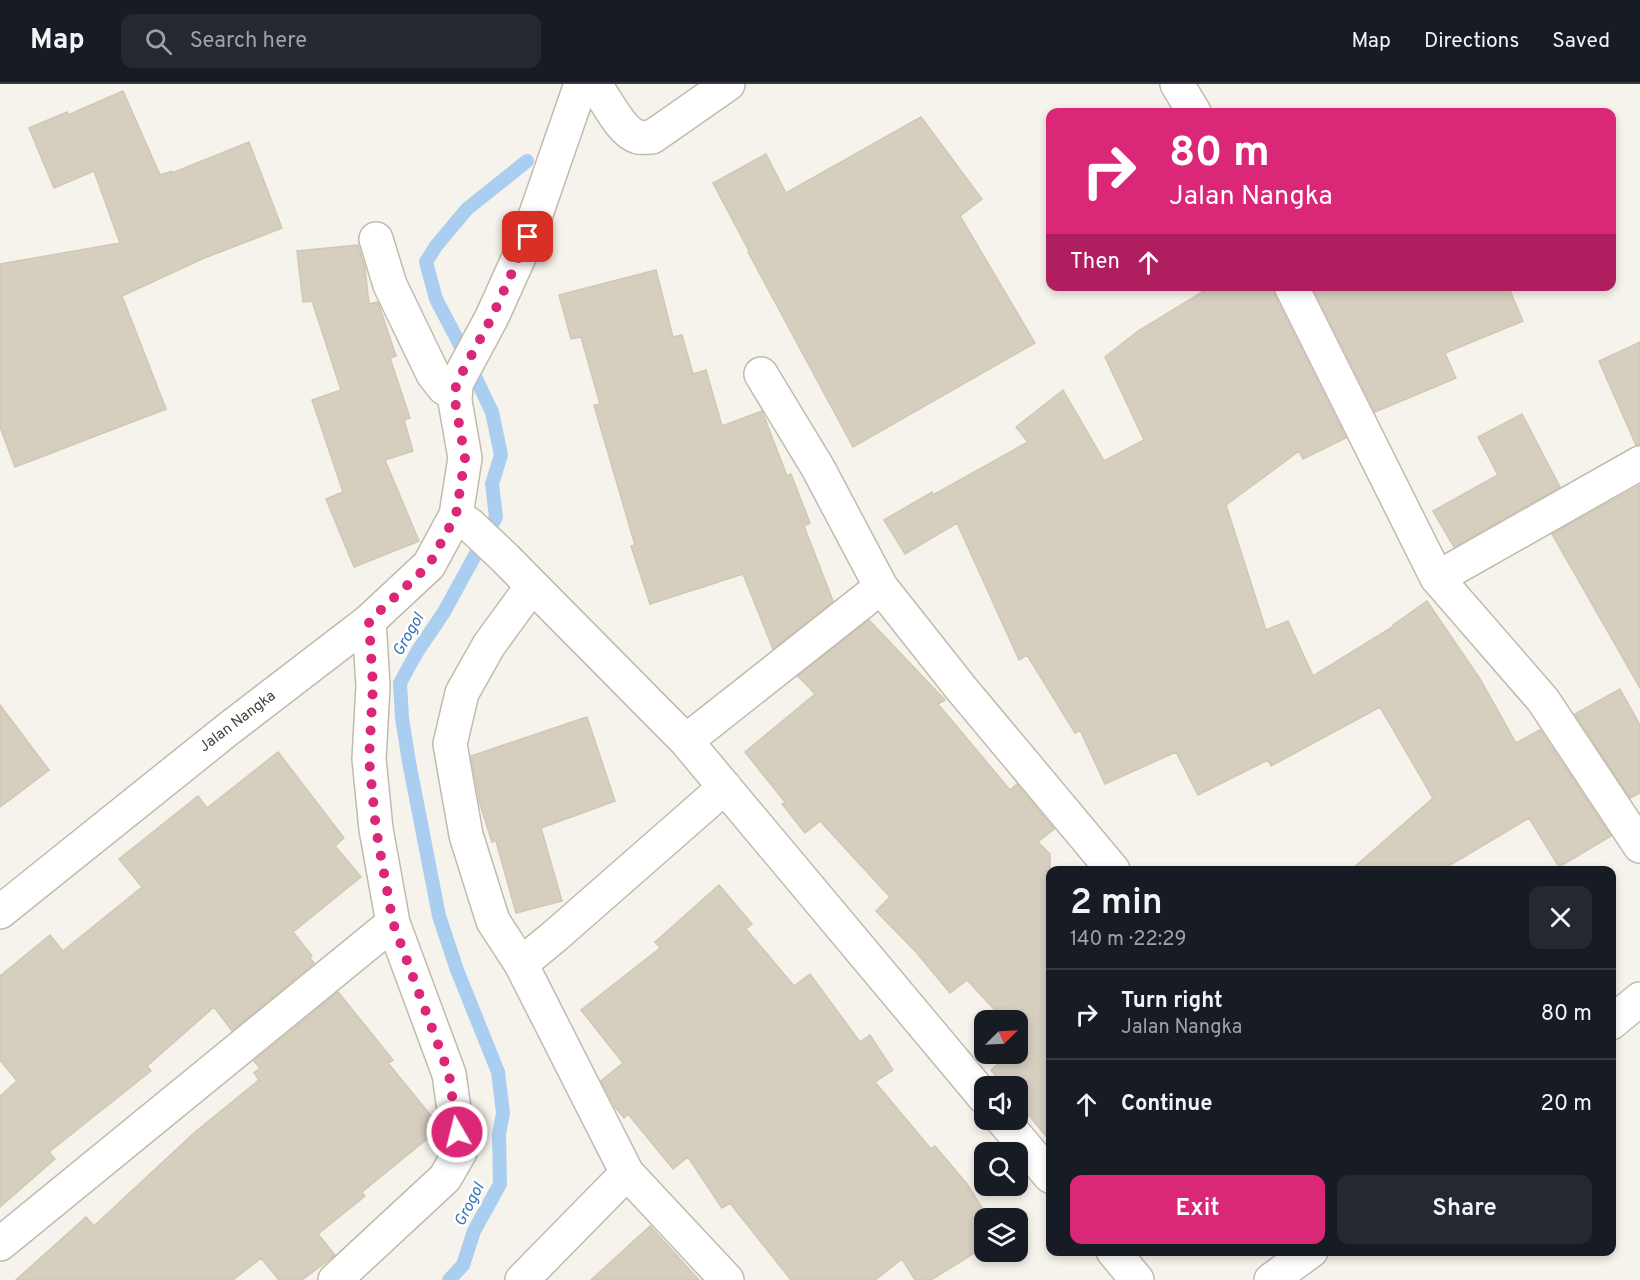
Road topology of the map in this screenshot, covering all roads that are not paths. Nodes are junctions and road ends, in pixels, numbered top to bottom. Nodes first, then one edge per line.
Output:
1 (581, 84) edge
2 (594, 84) edge
3 (728, 84) edge
4 (1178, 84) edge
5 (1192, 108) edge
6 (376, 239) dead end
7 (1294, 291) edge
8 (761, 374) dead end
9 (455, 389) junction
10 (1640, 463) edge
11 (465, 522) junction
12 (1437, 578) junction
13 (532, 586) junction
14 (881, 587) junction
15 (369, 621) junction
16 (686, 741) junction
17 (725, 787) junction
18 (1640, 846) edge
19 (1110, 866) edge
20 (0, 912) edge
21 (393, 923) junction
22 (520, 964) junction
23 (1640, 999) edge
24 (1616, 1019) edge
25 (974, 1085) edge
26 (1011, 1130) edge
27 (1046, 1171) edge
28 (627, 1173) junction
29 (0, 1244) edge
30 (1117, 1256) edge
31 (1304, 1256) edge
32 (335, 1280) edge
33 (522, 1280) edge
34 (727, 1280) edge
35 (1137, 1280) edge
36 (1271, 1280) edge

1 - 9 street
2 - 3 street
4 - 5 street
6 - 9 street
7 - 12 street
8 - 14 street
9 - 11 street, Jalan Nangka
10 - 12 street
11 - 13 street
11 - 15 street, Jalan Nangka
12 - 18 street
13 - 16 street
13 - 22 street
14 - 16 street
14 - 19 street
15 - 20 street, Jalan Nangka
15 - 21 street
16 - 17 street
17 - 22 street
17 - 25 street
21 - 29 street
21 - 32 street
22 - 28 street
23 - 24 street
26 - 27 street
28 - 33 street
28 - 34 street
30 - 35 street
31 - 36 street

